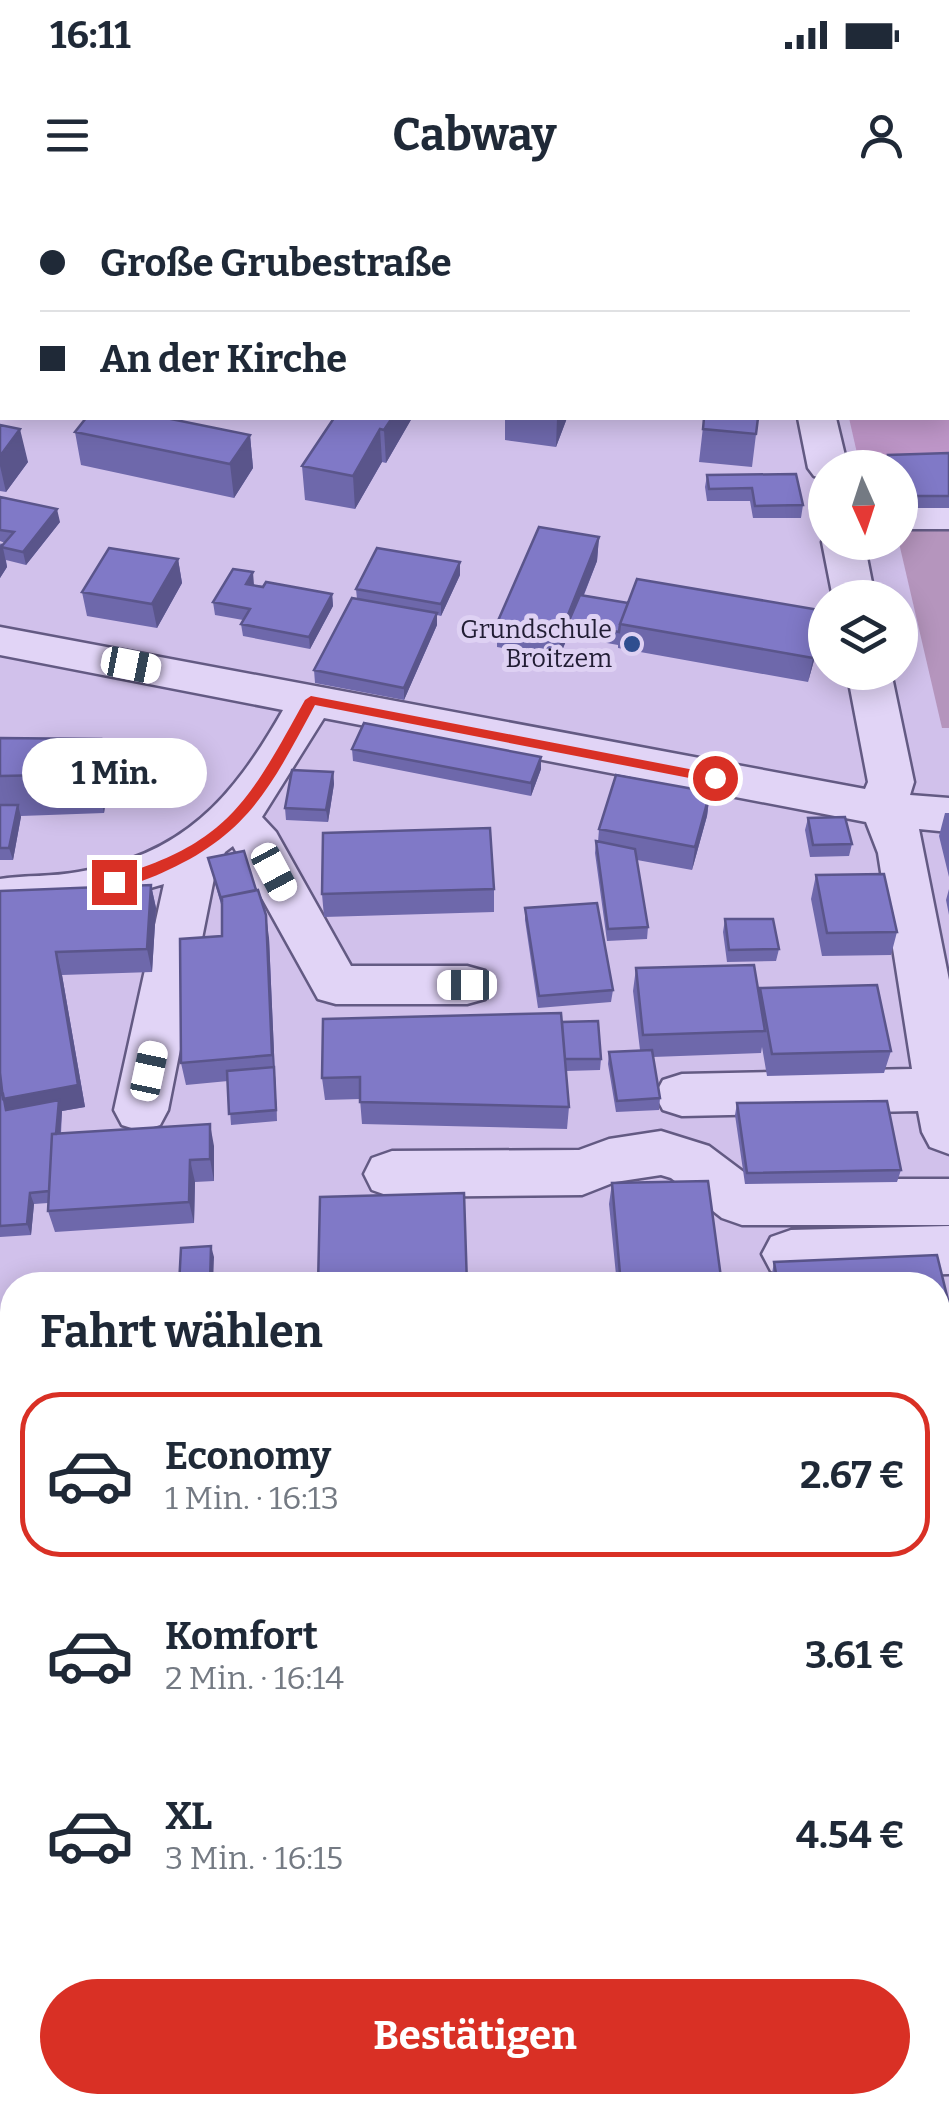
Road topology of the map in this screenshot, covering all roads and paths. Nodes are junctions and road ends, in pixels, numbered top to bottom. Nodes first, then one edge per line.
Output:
1 (818, 420) edge
2 (824, 450) edge
3 (918, 517) edge
4 (949, 517) edge
5 (0, 641) edge
6 (873, 690) edge
7 (311, 700) junction
8 (882, 809) junction
9 (949, 815) edge
10 (220, 834) junction
11 (0, 897) edge
12 (467, 985) dead end
13 (682, 1094) dead end
14 (141, 1110) dead end
15 (945, 1110) edge
16 (392, 1174) dead end
17 (949, 1202) edge
18 (949, 1250) edge
19 (792, 1254) dead end

1 - 2 street
3 - 4 street
5 - 7 street
6 - 8 street
7 - 8 street
7 - 10 street
8 - 9 street
8 - 15 street
10 - 11 street
10 - 12 street
10 - 14 street
13 - 15 street
16 - 17 street
18 - 19 street

